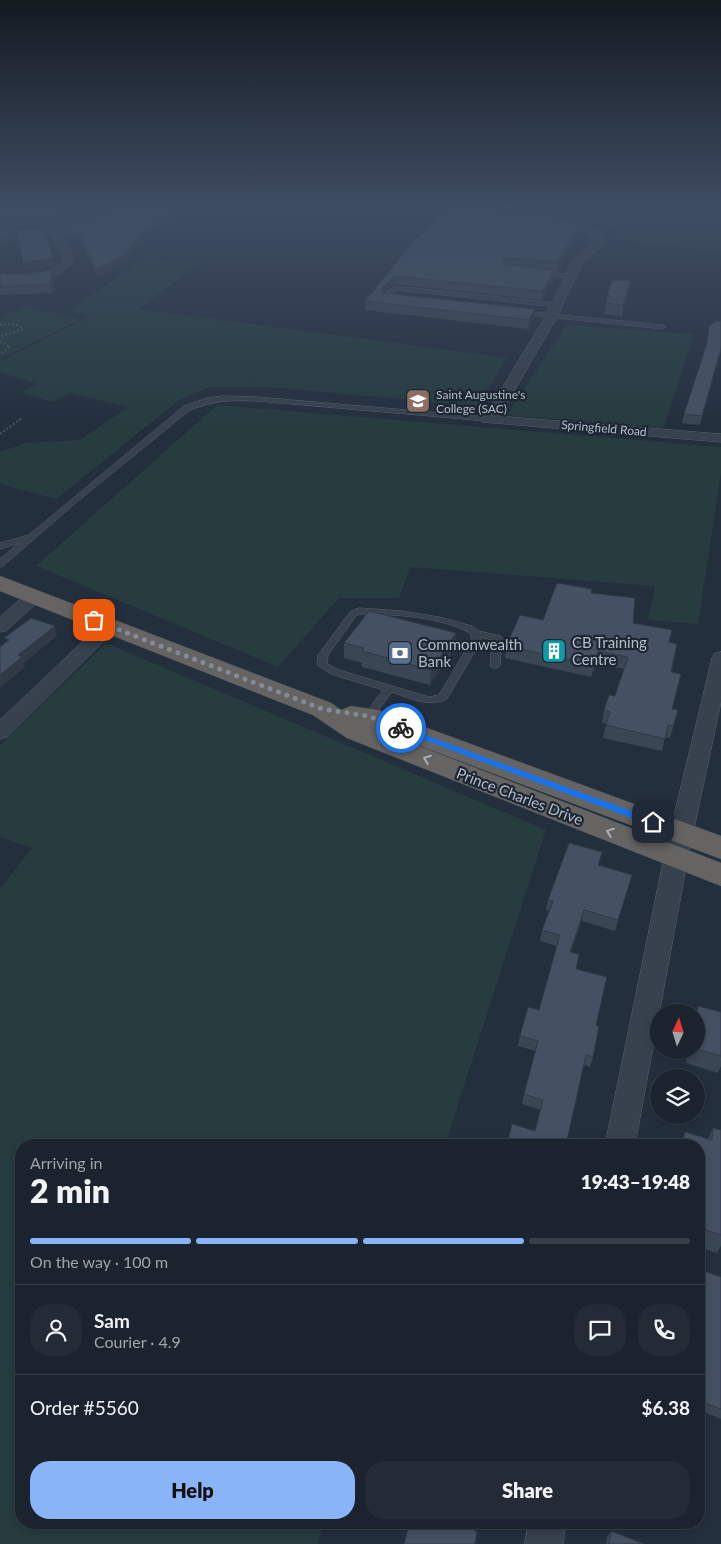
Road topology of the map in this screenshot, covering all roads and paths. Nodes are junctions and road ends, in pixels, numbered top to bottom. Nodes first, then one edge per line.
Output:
1 (567, 282) edge
2 (405, 301) edge
3 (557, 305) junction
4 (512, 312) edge
5 (551, 317) junction
6 (0, 325) edge
7 (663, 328) dead end
8 (0, 336) edge
9 (0, 341) edge
10 (0, 354) edge
11 (22, 418) dead end
12 (487, 419) junction
13 (0, 434) edge
14 (721, 438) edge
15 (32, 536) junction
16 (0, 546) edge
17 (0, 564) edge
18 (0, 584) edge
19 (34, 597) junction
20 (109, 626) junction
21 (0, 627) edge
22 (476, 634) junction
23 (721, 658) edge
24 (495, 666) dead end
25 (389, 688) junction
26 (362, 724) junction
27 (0, 732) edge
28 (679, 845) junction
29 (721, 848) edge
30 (721, 875) edge
31 (621, 1139) edge
32 (547, 1529) edge
33 (544, 1544) edge

1 - 3 street
2 - 3 lane
3 - 5 street
4 - 5 lane
5 - 7 lane
5 - 12 street
6 - 8 path
9 - 10 path
11 - 13 path
12 - 14 street, Springfield Road
12 - 15 lane
15 - 16 lane
15 - 17 lane
18 - 19 highway, Prince Charles Drive
19 - 20 highway, Prince Charles Drive
19 - 21 street
20 - 26 highway, Prince Charles Drive
20 - 27 street
22 - 24 lane
22 - 25 lane
22 - 25 lane
23 - 28 street
25 - 26 lane
26 - 28 highway, Prince Charles Drive
28 - 29 highway, Prince Charles Drive
28 - 30 highway, Prince Charles Drive
28 - 31 street
32 - 33 street

